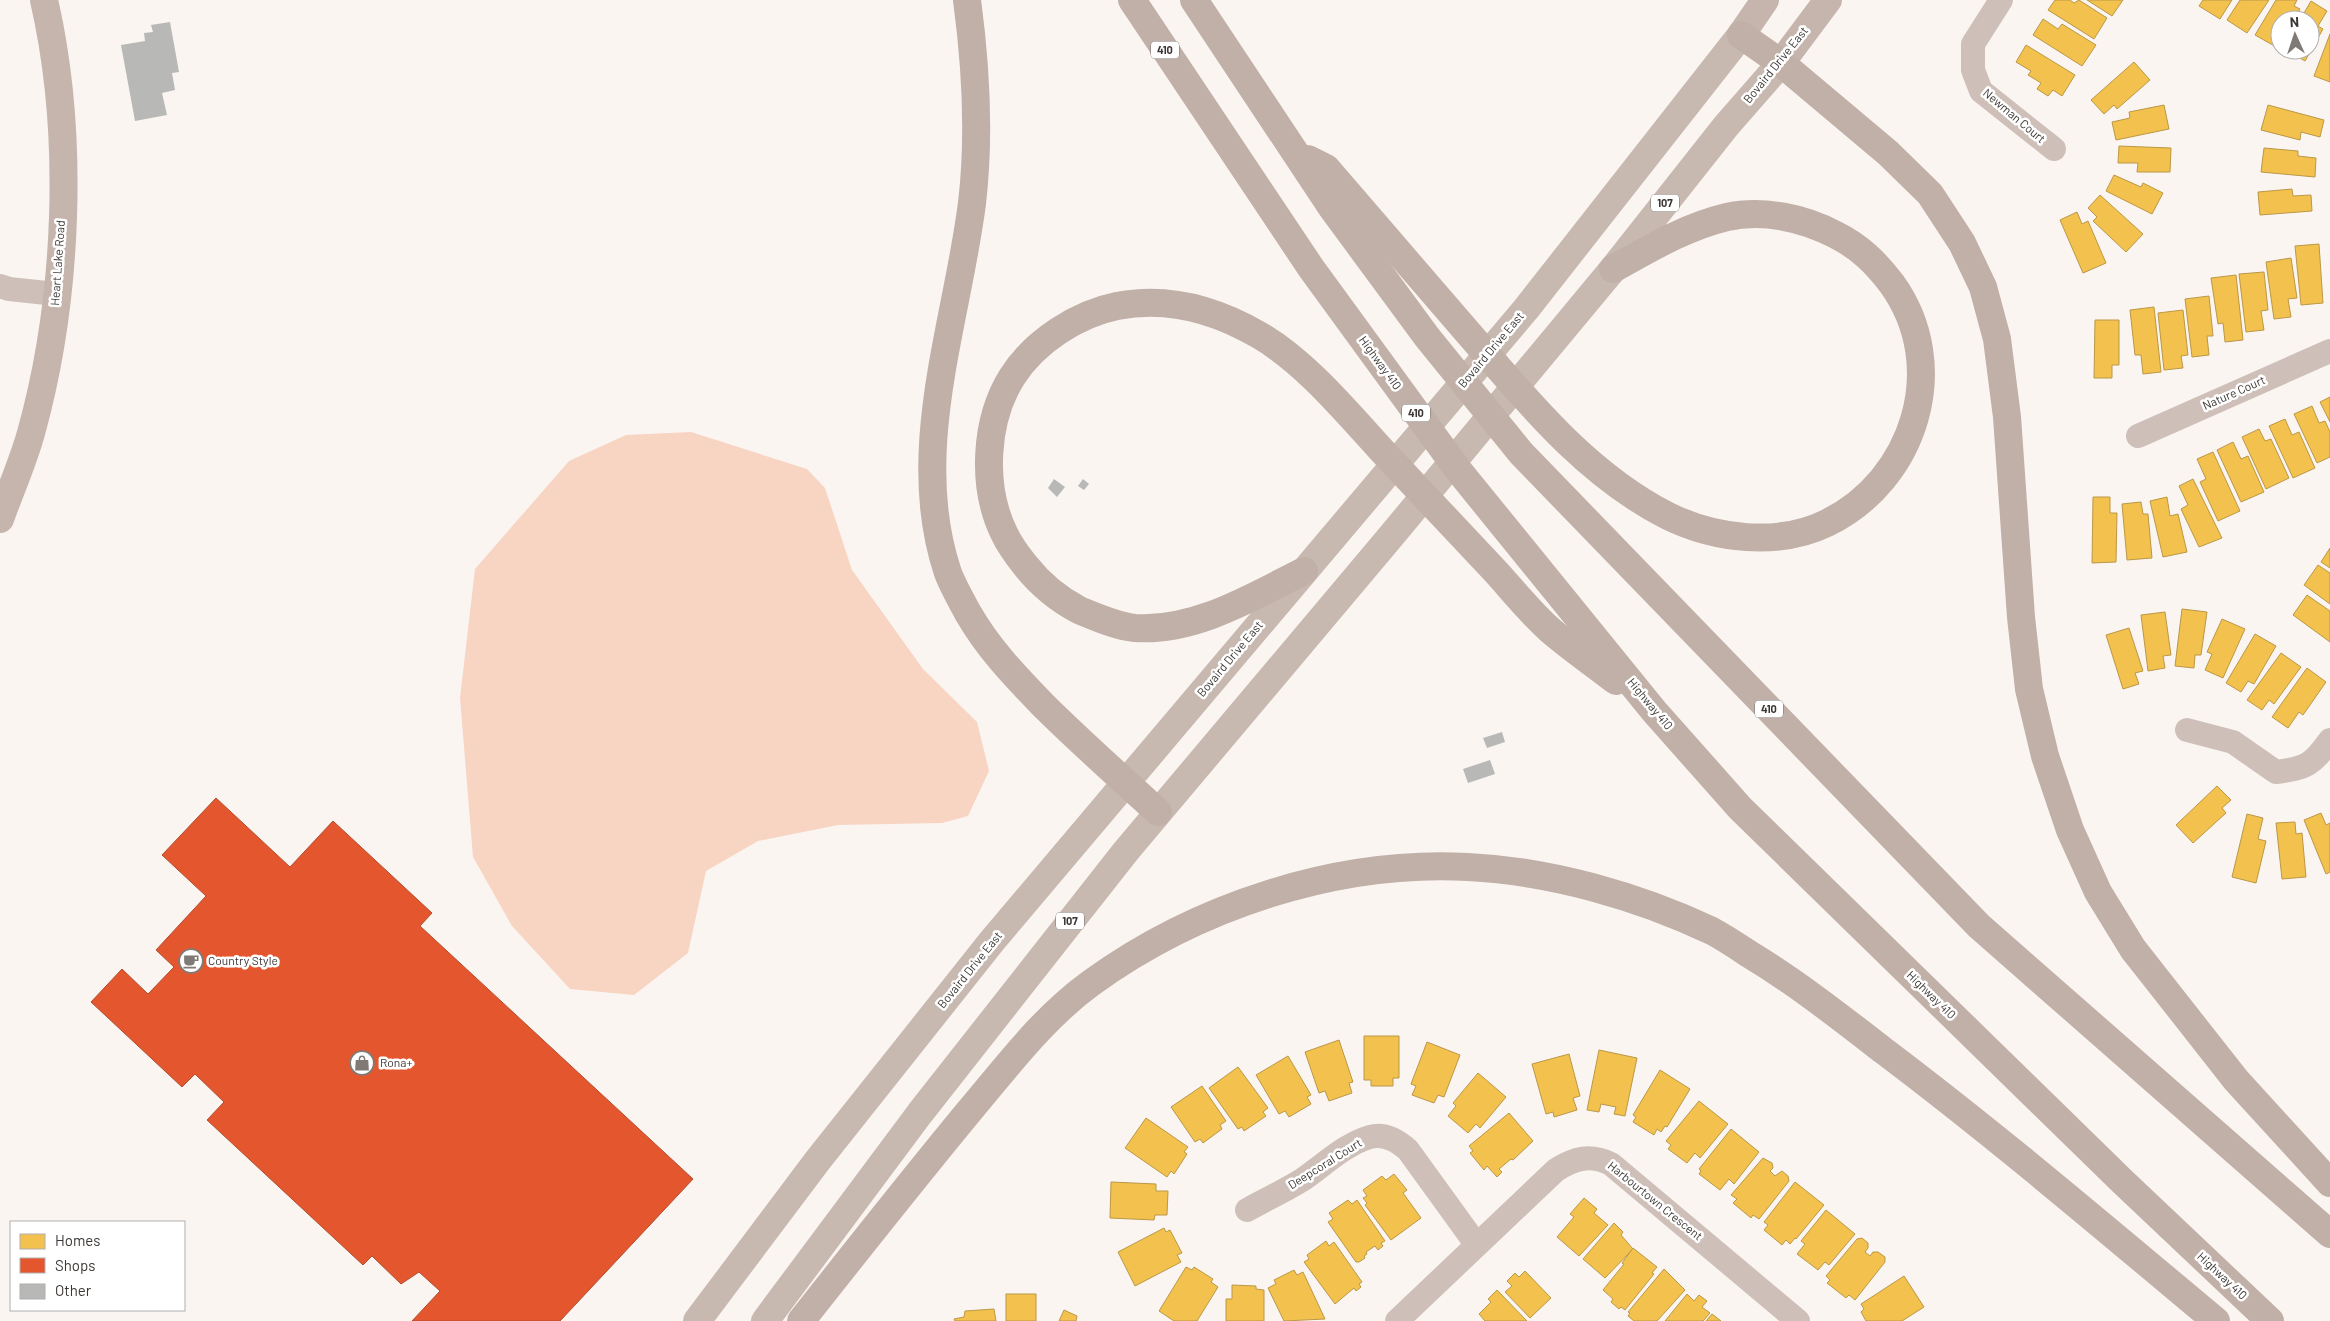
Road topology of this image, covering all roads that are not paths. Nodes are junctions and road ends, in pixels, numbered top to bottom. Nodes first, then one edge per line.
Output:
1 (44, 0) edge
2 (967, 0) edge
3 (1132, 0) edge
4 (1194, 0) edge
5 (1764, 0) edge
6 (1828, 0) edge
7 (2001, 0) edge
8 (1741, 35) junction
9 (1781, 63) junction
10 (2054, 149) dead end
11 (1294, 151) junction
12 (1613, 269) junction
13 (0, 286) edge
14 (56, 294) junction
15 (2330, 351) edge
16 (2138, 436) dead end
17 (0, 519) edge
18 (1304, 571) junction
19 (1654, 711) junction
20 (2187, 730) dead end
21 (2330, 740) edge
22 (1126, 783) junction
23 (1158, 812) junction
24 (2330, 1183) edge
25 (1247, 1210) dead end
26 (2330, 1234) edge
27 (1476, 1244) junction
28 (697, 1321) edge
29 (765, 1321) edge
30 (801, 1321) edge
31 (1396, 1321) edge
32 (1798, 1321) edge
33 (2216, 1321) edge
34 (2270, 1321) edge

1 - 14 street, Heart Lake Road
2 - 22 highway
3 - 19 highway, Highway 410 / 410
4 - 11 highway, 410
5 - 8 street, Bovaird Drive East
6 - 9 street, Bovaird Drive East
7 - 10 street, Newman Court
8 - 9 highway
8 - 18 main road, Bovaird Drive East
9 - 12 main road, Bovaird Drive East / 107
9 - 24 highway
11 - 12 highway
11 - 26 highway, 410
12 - 23 main road, Bovaird Drive East / 107
13 - 14 street
14 - 17 street, Heart Lake Road
15 - 16 street, Nature Court
18 - 19 highway
18 - 22 main road, Bovaird Drive East
19 - 34 highway, Highway 410 / 410
20 - 21 street
22 - 23 highway
22 - 28 main road, Bovaird Drive East
23 - 29 main road, Bovaird Drive East / 107
25 - 27 street, Deepcoral Court
27 - 31 street, Harbourtown Crescent
27 - 32 street, Harbourtown Crescent
30 - 33 highway

